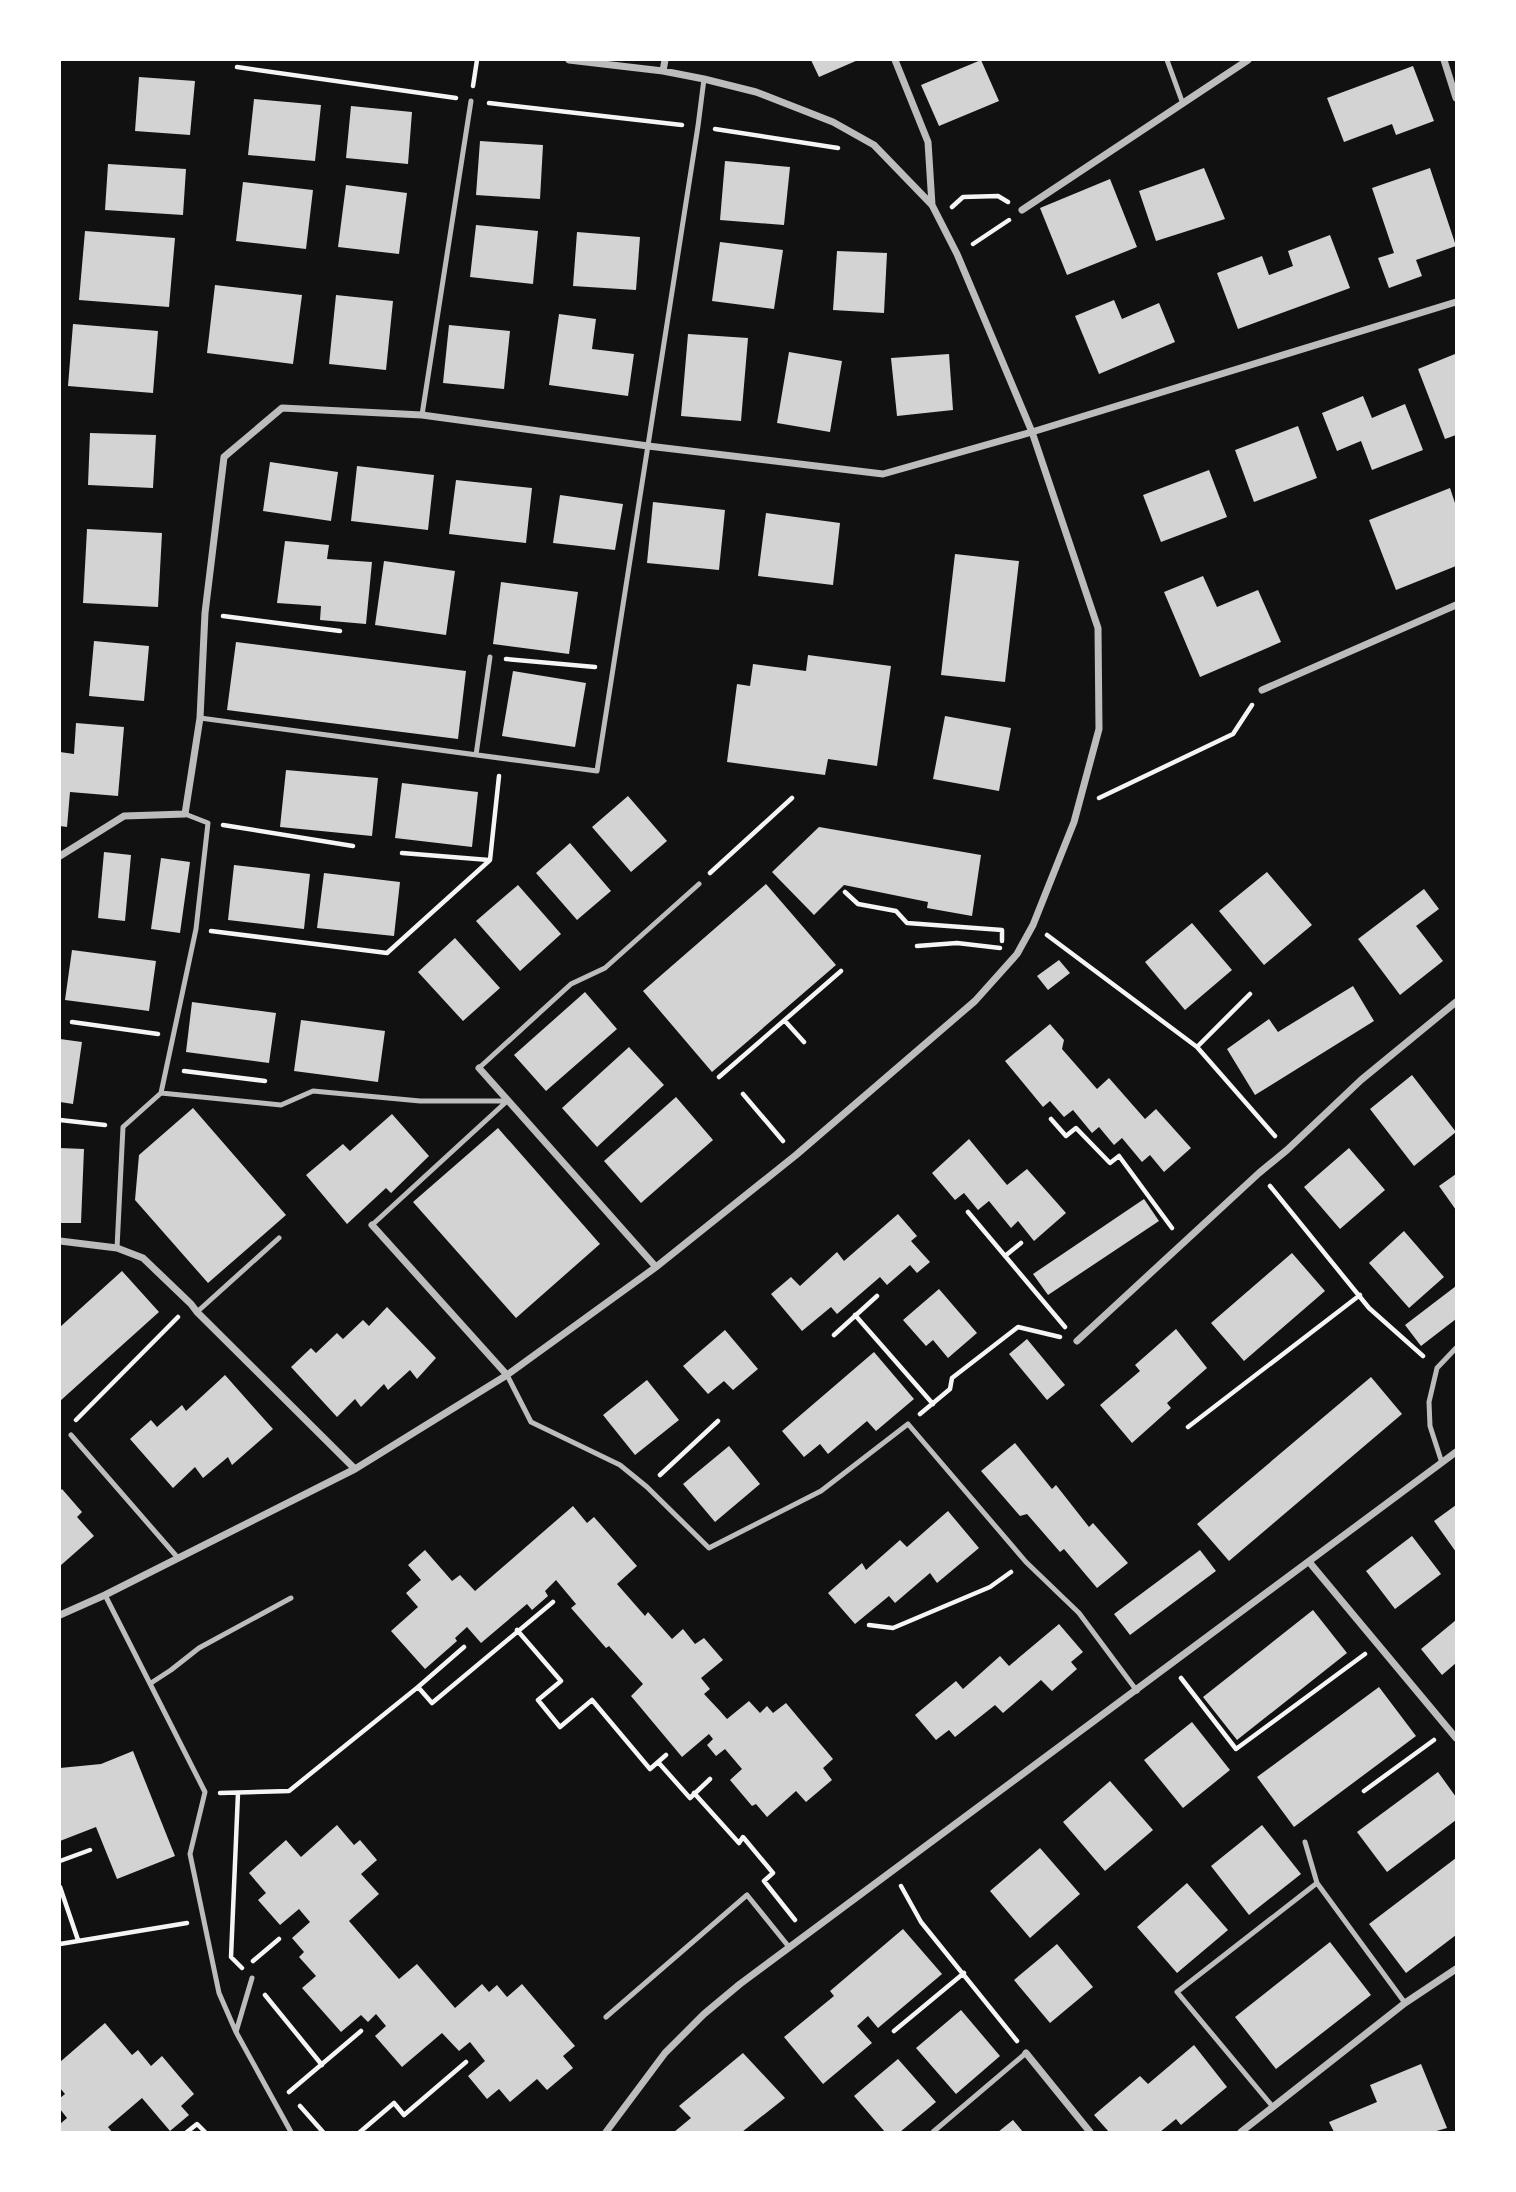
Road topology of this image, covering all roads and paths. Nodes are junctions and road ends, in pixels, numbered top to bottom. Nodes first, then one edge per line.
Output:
1 (477, 60) edge
2 (569, 60) edge
3 (665, 60) edge
4 (895, 60) edge
5 (1167, 60) edge
6 (1248, 60) edge
7 (1444, 60) edge
8 (237, 67) dead end
9 (663, 71) junction
10 (704, 79) junction
11 (1457, 98) edge
12 (471, 101) junction
13 (1183, 104) junction
14 (698, 126) junction
15 (874, 145) junction
16 (932, 205) junction
17 (1022, 210) joint
18 (940, 218) junction
19 (995, 231) dead end
20 (957, 254) junction
21 (1457, 302) edge
22 (422, 415) junction
23 (1032, 432) junction
24 (648, 446) junction
25 (1457, 605) edge
26 (205, 613) junction
27 (340, 631) dead end
28 (490, 657) joint
29 (613, 669) junction
30 (1262, 690) joint
31 (200, 718) junction
32 (476, 755) junction
33 (501, 758) junction
34 (792, 798) dead end
35 (1077, 808) junction
36 (185, 814) junction
37 (208, 822) junction
38 (353, 846) dead end
39 (402, 853) dead end
40 (60, 856) edge
41 (490, 860) junction
42 (699, 884) joint
43 (845, 892) dead end
44 (1033, 925) junction
45 (196, 929) junction
46 (917, 946) dead end
47 (988, 946) dead end
48 (1002, 948) dead end
49 (841, 971) dead end
50 (1250, 994) dead end
51 (1457, 1002) edge
52 (785, 1021) junction
53 (72, 1022) dead end
54 (173, 1036) junction
55 (804, 1042) dead end
56 (1197, 1047) junction
57 (479, 1068) joint
58 (166, 1069) junction
59 (719, 1077) dead end
60 (265, 1081) dead end
61 (161, 1093) junction
62 (743, 1094) dead end
63 (508, 1101) junction
64 (1051, 1119) dead end
65 (60, 1121) edge
66 (123, 1127) junction
67 (1287, 1150) junction
68 (796, 1155) junction
69 (1259, 1173) junction
70 (968, 1212) dead end
71 (372, 1225) joint
72 (279, 1238) dead end
73 (60, 1241) edge
74 (1021, 1243) dead end
75 (1183, 1243) junction
76 (117, 1248) junction
77 (1005, 1256) junction
78 (656, 1267) junction
79 (1360, 1295) junction
80 (877, 1296) dead end
81 (191, 1304) junction
82 (197, 1312) junction
83 (855, 1315) junction
84 (834, 1335) dead end
85 (1077, 1341) junction
86 (1457, 1348) edge
87 (1437, 1368) junction
88 (506, 1375) junction
89 (933, 1404) junction
90 (718, 1421) dead end
91 (908, 1423) junction
92 (1188, 1427) dead end
93 (71, 1435) joint
94 (1457, 1452) edge
95 (1442, 1463) junction
96 (355, 1469) junction
97 (647, 1488) junction
98 (178, 1558) junction
99 (1026, 1562) junction
100 (1310, 1563) junction
101 (106, 1595) junction
102 (291, 1598) dead end
103 (553, 1602) dead end
104 (60, 1615) edge
105 (869, 1625) dead end
106 (517, 1630) junction
107 (1377, 1645) junction
108 (464, 1647) dead end
109 (1171, 1665) junction
110 (151, 1683) junction
111 (418, 1687) junction
112 (1137, 1690) junction
113 (1449, 1730) junction
114 (1457, 1738) edge
115 (666, 1755) dead end
116 (658, 1762) junction
117 (710, 1779) dead end
118 (1364, 1791) dead end
119 (205, 1792) junction
120 (238, 1793) junction
121 (694, 1793) junction
122 (1306, 1842) dead end
123 (90, 1850) dead end
124 (60, 1861) edge
125 (892, 1870) junction
126 (1317, 1884) junction
127 (60, 1887) edge
128 (205, 1920) junction
129 (806, 1934) junction
130 (279, 1938) dead end
131 (78, 1940) junction
132 (60, 1944) edge
133 (789, 1947) junction
134 (1457, 1969) edge
135 (964, 1973) junction
136 (252, 1978) joint
137 (1405, 2003) junction
138 (606, 2017) dead end
139 (360, 2031) dead end
140 (894, 2031) dead end
141 (236, 2032) junction
142 (1026, 2053) junction
143 (466, 2062) dead end
144 (322, 2065) junction
145 (1273, 2107) junction
146 (187, 2133) edge
147 (205, 2133) edge
148 (291, 2133) edge
149 (323, 2133) edge
150 (360, 2133) edge
151 (606, 2133) edge
152 (933, 2133) edge
153 (1090, 2133) edge
154 (1241, 2133) edge

1 - 12 path
2 - 9 street
3 - 9 street
4 - 16 street
5 - 13 lane
6 - 13 street
7 - 11 street
8 - 12 path
9 - 10 street
10 - 14 lane
10 - 15 street
12 - 14 path
12 - 22 lane
13 - 17 street
14 - 15 path
14 - 24 lane
15 - 16 street
16 - 18 street
17 - 18 path
18 - 20 street
19 - 20 path
20 - 23 street
21 - 23 street
22 - 24 street
22 - 26 street
23 - 24 street
23 - 35 street
24 - 29 lane
25 - 30 street
26 - 27 path
26 - 31 street
28 - 29 path
28 - 32 lane
29 - 33 lane
30 - 35 path
31 - 32 lane
31 - 36 street
32 - 33 lane
33 - 41 path
34 - 42 path
35 - 44 street
36 - 37 lane
36 - 40 street
37 - 38 path
37 - 45 lane
39 - 41 path
41 - 45 path
42 - 57 lane
43 - 48 path
44 - 56 path
44 - 68 street
45 - 54 lane
46 - 47 path
49 - 52 path
50 - 56 path
51 - 67 street
52 - 55 path
52 - 59 path
53 - 54 path
54 - 58 lane
56 - 67 path
57 - 63 street
58 - 60 path
58 - 61 lane
61 - 63 lane
61 - 66 lane
62 - 68 path
63 - 71 lane
63 - 78 street
64 - 75 path
65 - 66 path
66 - 76 lane
67 - 69 street
68 - 78 street
69 - 75 street
69 - 79 path
70 - 77 path
71 - 88 street
72 - 82 lane
73 - 76 street
74 - 77 path
75 - 85 street
76 - 81 street
77 - 85 path
78 - 88 street
79 - 87 path
79 - 92 path
80 - 83 path
81 - 82 street
81 - 93 path
82 - 96 street
83 - 84 path
83 - 89 path
85 - 89 path
86 - 87 lane
87 - 95 lane
88 - 96 street
88 - 97 lane
89 - 91 path
90 - 97 path
91 - 97 lane
91 - 99 lane
93 - 98 lane
94 - 95 street
95 - 100 street
96 - 98 street
98 - 101 street
99 - 105 path
99 - 112 lane
100 - 107 street
100 - 109 street
101 - 104 street
101 - 110 lane
102 - 110 lane
103 - 106 path
106 - 111 path
106 - 116 path
107 - 109 path
107 - 113 street
108 - 111 path
109 - 112 street
110 - 119 lane
111 - 120 path
112 - 125 street
113 - 114 street
113 - 118 path
115 - 116 path
116 - 121 path
117 - 121 path
119 - 120 path
119 - 128 lane
120 - 130 path
121 - 129 path
122 - 126 lane
123 - 124 path
125 - 129 street
125 - 135 path
126 - 137 lane
126 - 145 lane
127 - 131 path
128 - 131 path
128 - 141 lane
129 - 133 street
131 - 132 path
133 - 138 lane
133 - 151 street
134 - 137 street
135 - 140 path
135 - 142 path
136 - 141 lane
136 - 144 path
137 - 145 street
139 - 144 path
141 - 148 lane
142 - 152 lane
142 - 153 street
143 - 150 path
144 - 149 path
145 - 154 street
146 - 147 path

